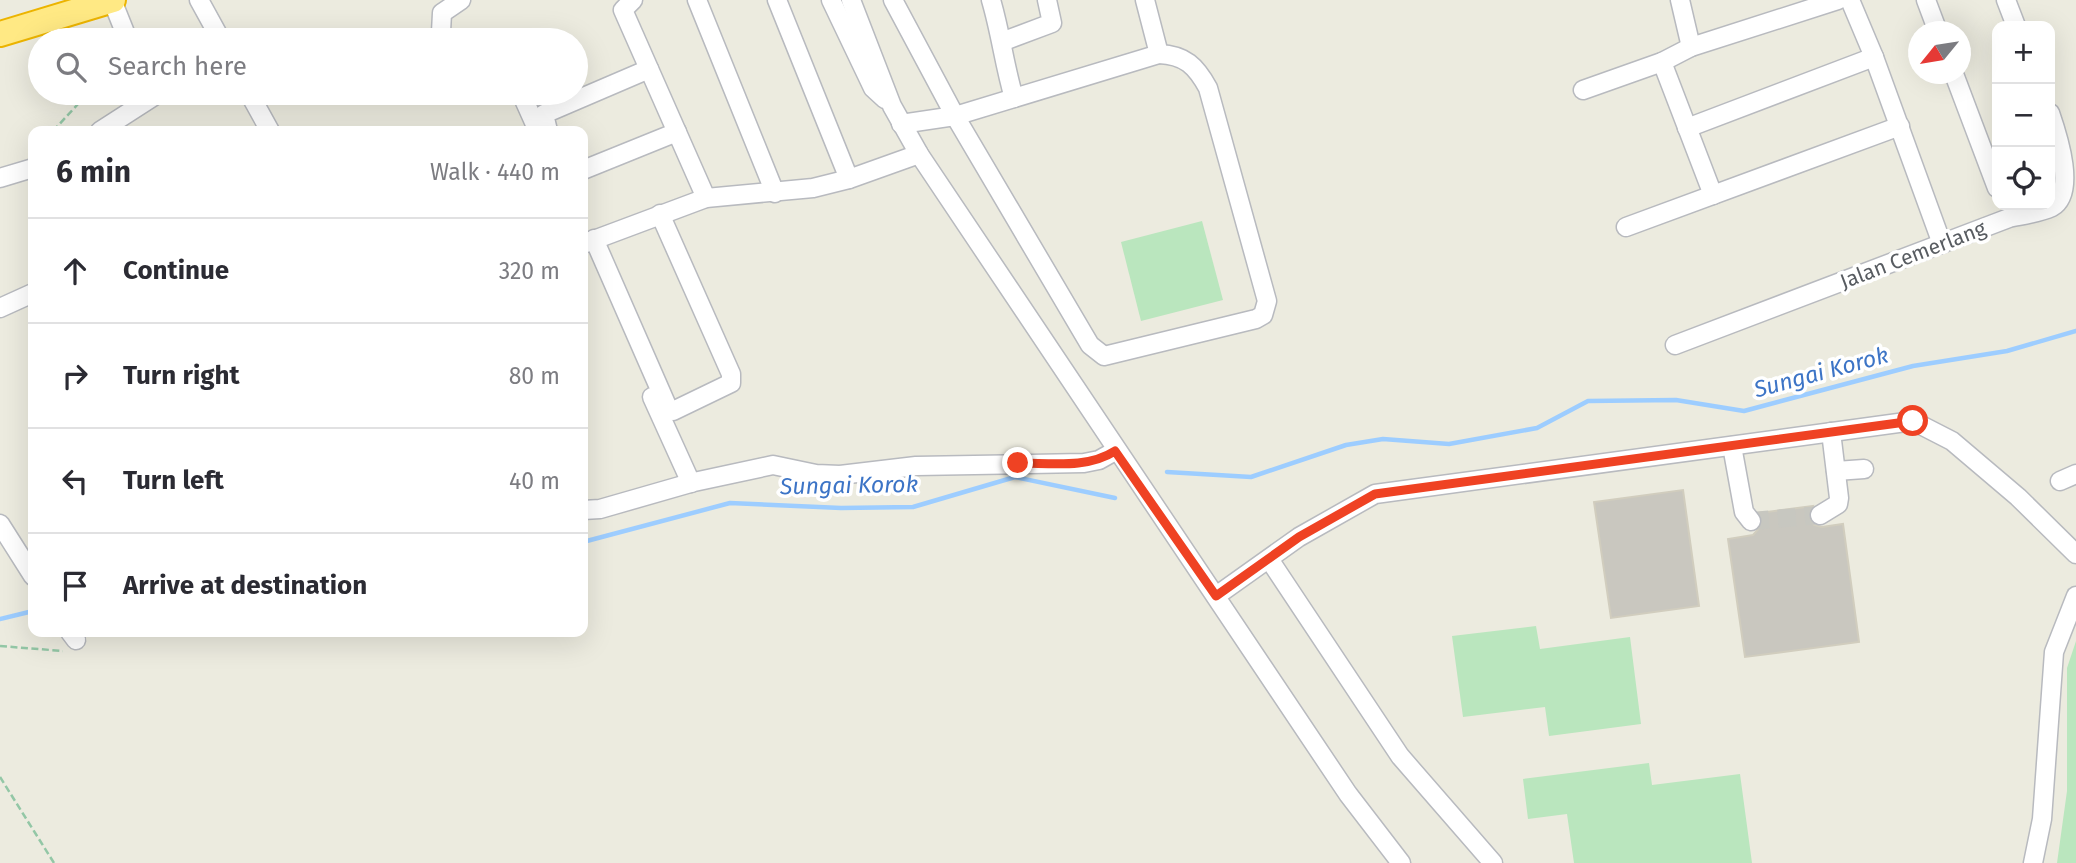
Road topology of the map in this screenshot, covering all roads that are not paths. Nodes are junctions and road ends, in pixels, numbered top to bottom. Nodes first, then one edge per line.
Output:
1 (113, 0) edge
2 (199, 0) edge
3 (461, 0) edge
4 (697, 0) edge
5 (777, 0) edge
6 (831, 0) edge
7 (851, 0) edge
8 (892, 0) edge
9 (991, 0) edge
10 (1047, 0) edge
11 (1145, 0) edge
12 (1680, 0) edge
13 (1838, 0) edge
14 (1850, 0) edge
15 (1926, 0) edge
16 (2006, 0) edge
17 (628, 5) edge
18 (1934, 21) edge
19 (2014, 21) edge
20 (124, 28) edge
21 (214, 28) edge
22 (441, 28) edge
23 (0, 34) edge
24 (1004, 41) junction
25 (1691, 47) junction
26 (1159, 54) junction
27 (1874, 57) junction
28 (1662, 62) junction
29 (649, 69) junction
30 (1958, 84) edge
31 (1583, 90) dead end
32 (1014, 98) junction
33 (588, 100) edge
34 (137, 105) edge
35 (256, 105) edge
36 (526, 105) edge
37 (579, 105) edge
38 (892, 106) junction
39 (955, 116) junction
40 (546, 122) edge
41 (901, 124) junction
42 (107, 126) edge
43 (267, 126) edge
44 (536, 126) edge
45 (1900, 126) junction
46 (1687, 128) junction
47 (2055, 128) edge
48 (677, 132) junction
49 (919, 154) junction
50 (588, 168) edge
51 (28, 170) edge
52 (1992, 175) edge
53 (0, 178) edge
54 (849, 179) junction
55 (775, 193) junction
56 (1713, 195) junction
57 (706, 198) junction
58 (2006, 212) edge
59 (660, 214) junction
60 (1626, 227) dead end
61 (588, 242) edge
62 (588, 244) edge
63 (588, 244) edge
64 (1942, 244) junction
65 (28, 295) edge
66 (0, 308) edge
67 (1675, 345) dead end
68 (1831, 432) junction
69 (1732, 446) junction
70 (1115, 451) junction
71 (1864, 470) dead end
72 (1836, 471) junction
73 (691, 483) junction
74 (588, 510) edge
75 (1820, 515) dead end
76 (1751, 521) dead end
77 (0, 524) edge
78 (2076, 554) edge
79 (1269, 559) junction
80 (28, 568) edge
81 (1216, 596) junction
82 (2076, 596) edge
83 (1401, 863) edge
84 (1493, 863) edge
85 (2033, 863) edge

1 - 20 street
1 - 23 highway
2 - 21 street
3 - 22 street
4 - 55 street
5 - 54 street
6 - 38 street
7 - 38 street
8 - 39 street
9 - 24 street
10 - 24 street
11 - 26 street
12 - 25 street
13 - 25 street
14 - 27 street
15 - 18 street
16 - 19 street
17 - 29 street
24 - 32 street
25 - 28 street
26 - 32 street
26 - 39 street
27 - 45 street
27 - 46 street
28 - 31 street
28 - 46 street
29 - 33 street
29 - 48 street
30 - 52 street
32 - 39 street
34 - 42 street
35 - 43 street
36 - 44 street
37 - 40 street
38 - 41 street
39 - 41 street
41 - 49 street
45 - 56 street
45 - 64 street
46 - 56 street
47 - 58 street, Jalan Cemerlang
48 - 50 street
48 - 57 street
49 - 54 street
49 - 70 street
51 - 53 street
54 - 55 street
55 - 57 street
56 - 60 street
57 - 59 street
58 - 64 street, Jalan Cemerlang
59 - 61 street
59 - 62 street
63 - 73 street
64 - 67 street, Jalan Cemerlang
65 - 66 street
68 - 69 street
68 - 72 street
68 - 78 street
69 - 76 street
69 - 79 street
70 - 73 street
70 - 81 street
71 - 72 street
72 - 75 street
73 - 74 street
77 - 80 street
79 - 81 street
79 - 84 street
81 - 83 street
82 - 85 street

